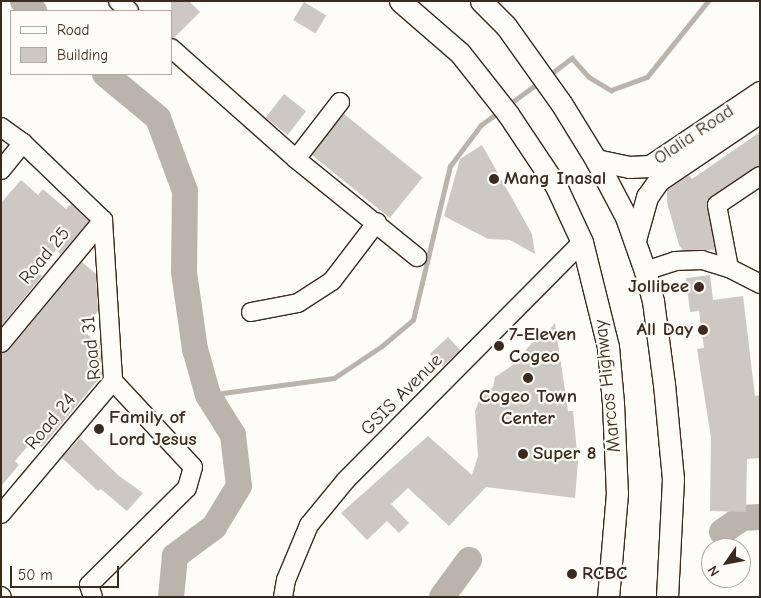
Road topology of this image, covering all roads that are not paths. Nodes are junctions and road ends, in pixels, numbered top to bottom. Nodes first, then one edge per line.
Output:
1 (118, 1) edge
2 (400, 1) edge
3 (481, 1) edge
4 (128, 10) edge
5 (172, 49) edge
6 (760, 92) edge
7 (340, 102) dead end
8 (760, 112) edge
9 (1, 127) edge
10 (23, 143) junction
11 (296, 159) junction
12 (596, 160) junction
13 (1, 170) edge
14 (760, 176) edge
15 (103, 220) junction
16 (377, 222) junction
17 (635, 240) junction
18 (582, 242) junction
19 (417, 257) dead end
20 (729, 268) junction
21 (645, 271) junction
22 (760, 284) edge
23 (251, 312) dead end
24 (1, 343) edge
25 (113, 382) junction
26 (1, 514) edge
27 (87, 593) edge
28 (283, 597) edge
29 (608, 597) edge
30 (667, 597) edge

1 - 4 street
2 - 18 main road, Marcos Highway
3 - 12 main road
5 - 11 street
6 - 12 main road, Olalia Road
7 - 11 street
8 - 17 main road, Olalia Road
9 - 10 street
10 - 13 street
10 - 15 street
11 - 16 street
12 - 17 main road
14 - 20 street
15 - 24 street, Road 25
15 - 25 street, Road 31
16 - 19 street
16 - 23 street
17 - 21 main road
18 - 28 street, GSIS Avenue
18 - 29 main road, Marcos Highway
20 - 21 street
20 - 22 street
21 - 30 main road
25 - 26 street, Road 24
25 - 27 street, Road 31

